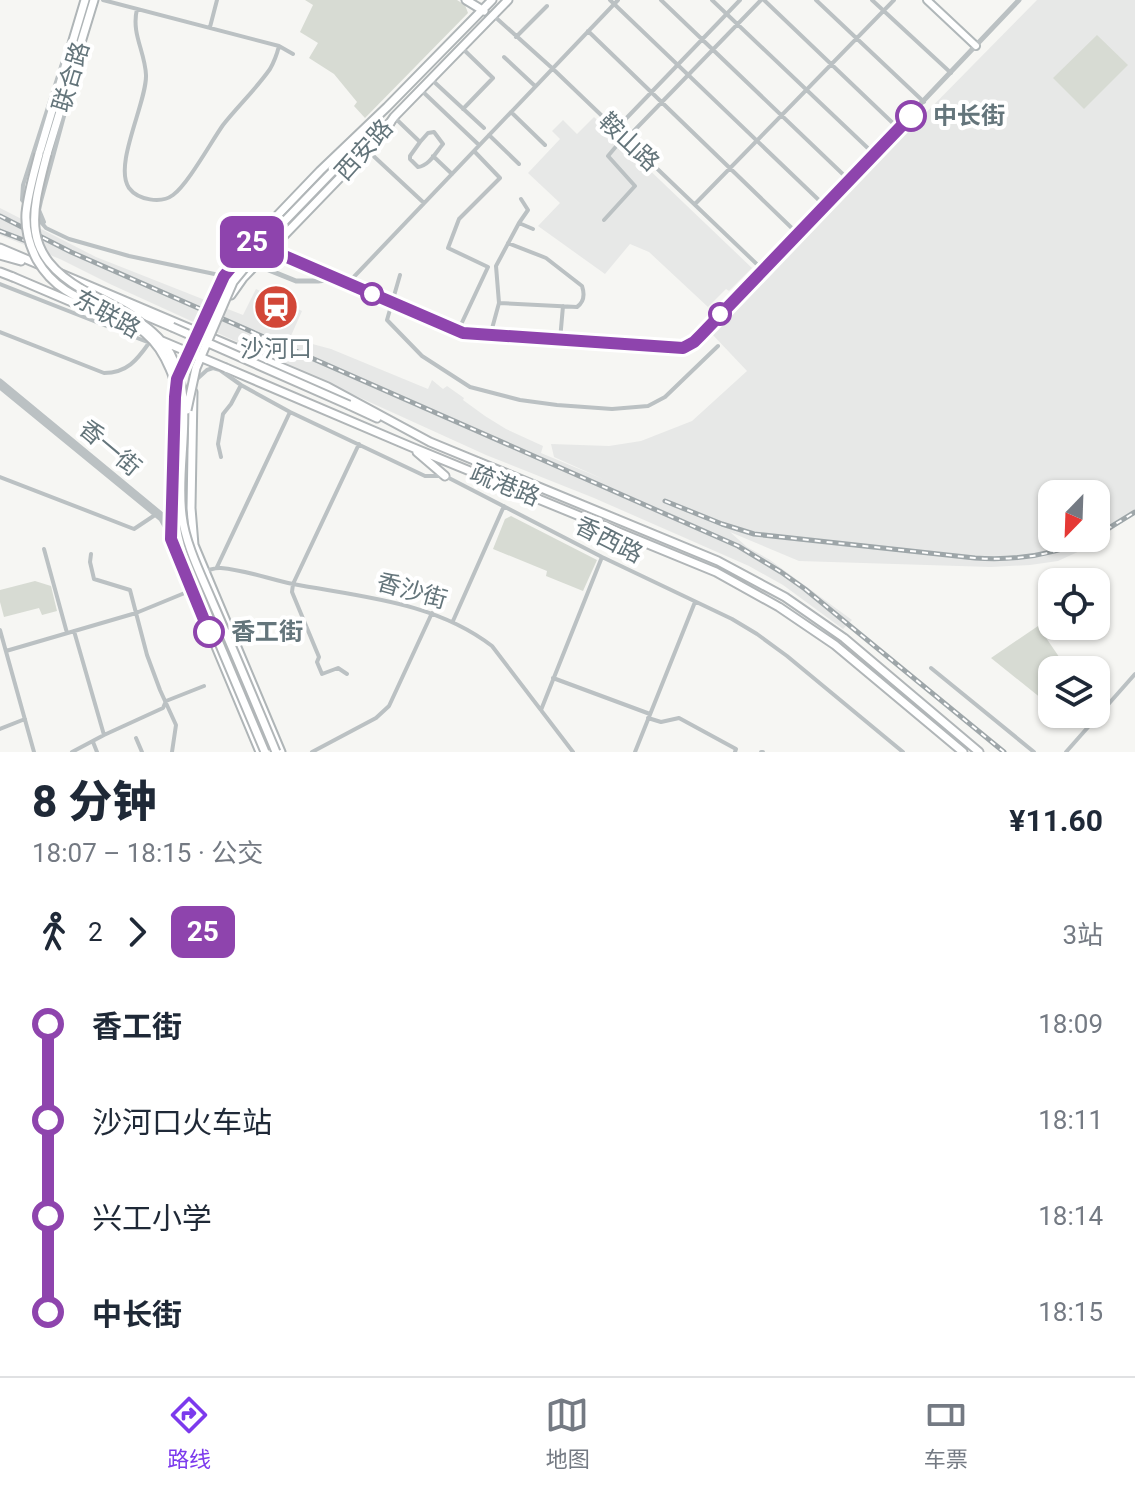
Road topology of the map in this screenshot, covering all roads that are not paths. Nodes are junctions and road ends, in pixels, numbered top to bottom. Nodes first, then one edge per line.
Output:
1 (89, 0) edge
2 (103, 0) edge
3 (217, 0) edge
4 (466, 0) edge
5 (477, 0) edge
6 (508, 0) edge
7 (661, 0) edge
8 (712, 0) edge
9 (740, 0) edge
10 (762, 0) edge
11 (816, 0) edge
12 (872, 0) edge
13 (894, 0) edge
14 (927, 0) edge
15 (1019, 0) edge
16 (614, 1) edge
17 (487, 5) edge
18 (547, 6) dead end
19 (137, 9) junction
20 (883, 11) junction
21 (727, 13) junction
22 (493, 16) junction
23 (738, 24) junction
24 (210, 27) junction
25 (588, 31) junction
26 (516, 37) junction
27 (857, 38) junction
28 (702, 39) junction
29 (279, 46) junction
30 (976, 46) junction
31 (462, 48) junction
32 (713, 49) junction
33 (293, 54) dead end
34 (504, 57) dead end
35 (677, 64) junction
36 (831, 64) junction
37 (552, 68) junction
38 (951, 73) junction
39 (688, 75) junction
40 (431, 79) junction
41 (535, 86) junction
42 (421, 90) junction
43 (806, 90) junction
44 (651, 92) junction
45 (662, 101) junction
46 (924, 102) junction
47 (463, 109) junction
48 (511, 112) junction
49 (782, 115) junction
50 (392, 120) junction
51 (484, 128) dead end
52 (616, 129) junction
53 (898, 129) junction
54 (489, 135) junction
55 (625, 138) junction
56 (757, 141) junction
57 (420, 142) junction
58 (479, 145) junction
59 (545, 145) dead end
60 (366, 146) junction
61 (474, 151) junction
62 (43, 154) junction
63 (874, 154) junction
64 (433, 156) junction
65 (519, 164) dead end
66 (730, 169) junction
67 (452, 174) junction
68 (25, 178) junction
69 (500, 178) junction
70 (849, 180) junction
71 (46, 182) junction
72 (507, 185) dead end
73 (521, 199) dead end
74 (424, 203) junction
75 (695, 204) junction
76 (824, 205) junction
77 (604, 220) dead end
78 (519, 223) junction
79 (46, 228) junction
80 (533, 229) dead end
81 (798, 234) junction
82 (252, 242) junction
83 (508, 243) junction
84 (0, 248) edge
85 (271, 250) junction
86 (0, 255) edge
87 (239, 258) junction
88 (256, 265) junction
89 (266, 268) junction
90 (763, 270) junction
91 (0, 272) edge
92 (249, 272) junction
93 (62, 273) junction
94 (400, 275) dead end
95 (224, 276) junction
96 (336, 278) junction
97 (348, 283) junction
98 (0, 284) edge
99 (78, 287) junction
100 (214, 298) tunnel mouth
101 (391, 303) junction
102 (499, 303) junction
103 (226, 305) dead end
104 (563, 306) junction
105 (458, 331) junction
106 (0, 332) edge
107 (490, 336) junction
108 (560, 340) junction
109 (149, 343) junction
110 (718, 346) dead end
111 (188, 355) joint
112 (201, 362) dead end
113 (194, 382) junction
114 (0, 384) edge
115 (241, 385) junction
116 (290, 412) junction
117 (184, 428) junction
118 (430, 442) junction
119 (359, 444) junction
120 (409, 446) junction
121 (221, 457) dead end
122 (445, 476) junction
123 (0, 477) edge
124 (504, 506) junction
125 (155, 515) junction
126 (171, 522) junction
127 (171, 539) junction
128 (194, 545) junction
129 (44, 549) dead end
130 (91, 554) dead end
131 (602, 557) junction
132 (217, 567) junction
133 (204, 572) junction
134 (187, 579) junction
135 (293, 584) junction
136 (192, 590) junction
137 (695, 602) junction
138 (136, 613) junction
139 (432, 613) junction
140 (453, 621) junction
141 (0, 630) edge
142 (70, 632) junction
143 (6, 651) junction
144 (931, 668) dead end
145 (347, 674) dead end
146 (1135, 674) edge
147 (553, 678) junction
148 (204, 686) dead end
149 (166, 701) junction
150 (541, 710) junction
151 (649, 716) junction
152 (25, 719) junction
153 (0, 729) edge
154 (104, 735) junction
155 (136, 738) dead end
156 (93, 742) junction
157 (895, 746) junction
158 (34, 752) edge
159 (72, 752) edge
160 (97, 752) edge
161 (142, 752) edge
162 (172, 752) edge
163 (263, 752) edge
164 (278, 752) edge
165 (312, 752) edge
166 (573, 752) edge
167 (635, 752) edge
168 (735, 752) edge
169 (891, 752) edge
170 (903, 752) edge
171 (963, 752) edge
172 (979, 752) edge
173 (1034, 752) edge
174 (1066, 752) edge

1 - 62 main road, 联合路
1 - 68 street
1 - 71 street
2 - 19 street
3 - 24 street
4 - 17 main road, 鞍山路
5 - 17 main road, 鞍山路
6 - 22 main road, 西安路
7 - 28 street
8 - 21 street
9 - 21 street
10 - 23 street
10 - 36 street
11 - 27 street
12 - 20 street
13 - 20 street
14 - 30 main road
15 - 30 street
16 - 25 street
16 - 35 street
17 - 22 main road, 鞍山路
17 - 82 main road, 西安路
18 - 26 street
19 - 24 street
19 - 29 street
20 - 27 street
20 - 38 street
21 - 23 street
21 - 28 street
22 - 26 street, 鞍山路
22 - 31 main road, 西安路
23 - 32 street
23 - 43 street
24 - 29 street
25 - 37 street
25 - 44 street
26 - 37 street, 鞍山路
27 - 36 street
27 - 46 street
28 - 32 street
28 - 35 street
29 - 33 street
30 - 38 street
31 - 40 main road, 西安路
31 - 47 street
32 - 39 street
32 - 49 street
34 - 41 street
35 - 39 street
35 - 44 street
36 - 43 street
36 - 53 street
37 - 41 street
37 - 52 street, 鞍山路
38 - 46 street
39 - 45 street
39 - 56 street
40 - 42 main road, 西安路
40 - 47 street
41 - 48 street
42 - 50 main road, 西安路
42 - 58 street
43 - 49 street
43 - 63 street
44 - 45 street
44 - 52 street
45 - 55 street
45 - 66 street
46 - 53 street
47 - 51 street
48 - 54 street
48 - 59 street
49 - 56 street
49 - 70 street
50 - 57 street
50 - 60 main road, 西安路
52 - 55 street, 鞍山路
53 - 63 street
54 - 58 street
54 - 65 street
55 - 75 street, 鞍山路
55 - 77 street
56 - 66 street
56 - 76 street
57 - 64 street
57 - 64 street
58 - 61 street
60 - 74 street
60 - 85 main road, 西安路
60 - 117 main road, bridge
61 - 67 street
61 - 69 street
62 - 99 main road, 东联路, bridge
62 - 163 main road, 东联路, bridge
63 - 70 street
64 - 67 street
66 - 75 street
66 - 81 street
67 - 74 street
68 - 71 street
68 - 79 street
69 - 72 street
69 - 105 street
70 - 76 street
71 - 79 street
73 - 78 street
74 - 97 street
75 - 90 street, 鞍山路
76 - 81 street
78 - 80 street
78 - 83 street
79 - 95 street
81 - 90 street
82 - 85 street
82 - 87 main road, 西安路
83 - 102 street
83 - 104 street
84 - 93 main road
85 - 88 main road, 西安路
85 - 96 street
86 - 93 main road
87 - 88 street
87 - 95 main road, 西安路
88 - 89 street
88 - 92 main road, 西安路
89 - 92 street
89 - 96 street
90 - 108 street
91 - 120 main road, 疏港路, bridge
92 - 103 main road, 西安路
93 - 118 main road
94 - 101 street
95 - 100 main road, 西安路
96 - 97 street
97 - 101 street
98 - 109 street
99 - 117 main road, 东联路, bridge
99 - 118 main road, bridge
101 - 105 street
101 - 110 street
102 - 104 street
102 - 107 street
104 - 108 street
105 - 107 street
106 - 109 street
107 - 108 street
109 - 111 street
111 - 126 main road
112 - 113 main road
113 - 115 street, 香西路
113 - 128 main road
114 - 125 street, 香一街
114 - 126 street, 香一街
115 - 116 street, 香西路
115 - 121 street
116 - 119 street, 香西路
116 - 132 street
117 - 164 main road, 东联路, bridge
118 - 172 main road
119 - 122 street, 香西路
119 - 135 street
120 - 122 main road
120 - 171 main road, 疏港路
122 - 124 street, 香西路
123 - 125 street
124 - 131 street, 香西路
124 - 140 street
125 - 127 street, 香一街
126 - 127 main road
126 - 128 street, 香一街
127 - 134 main road
128 - 133 main road
129 - 142 street
130 - 138 street
131 - 137 street, 香西路
131 - 147 street
132 - 133 street
132 - 135 street, 香沙街
133 - 134 street
133 - 164 main road
134 - 136 main road
135 - 139 street, 香沙街
135 - 145 street
136 - 138 street
136 - 163 main road
137 - 151 street
137 - 157 street, 香西路
138 - 142 street
138 - 149 street
139 - 140 street, 香沙街
139 - 165 street
140 - 150 street, 香沙街
141 - 143 street
142 - 143 street
142 - 154 street
143 - 152 street
144 - 173 street
146 - 174 street
147 - 150 street
147 - 151 street
148 - 149 street
149 - 154 street
149 - 162 street
150 - 166 street, 香沙街
151 - 167 street
151 - 168 street
152 - 153 street
152 - 158 street
154 - 156 street
155 - 161 street
156 - 159 street
156 - 160 street
157 - 169 street
157 - 170 street, 香西路

